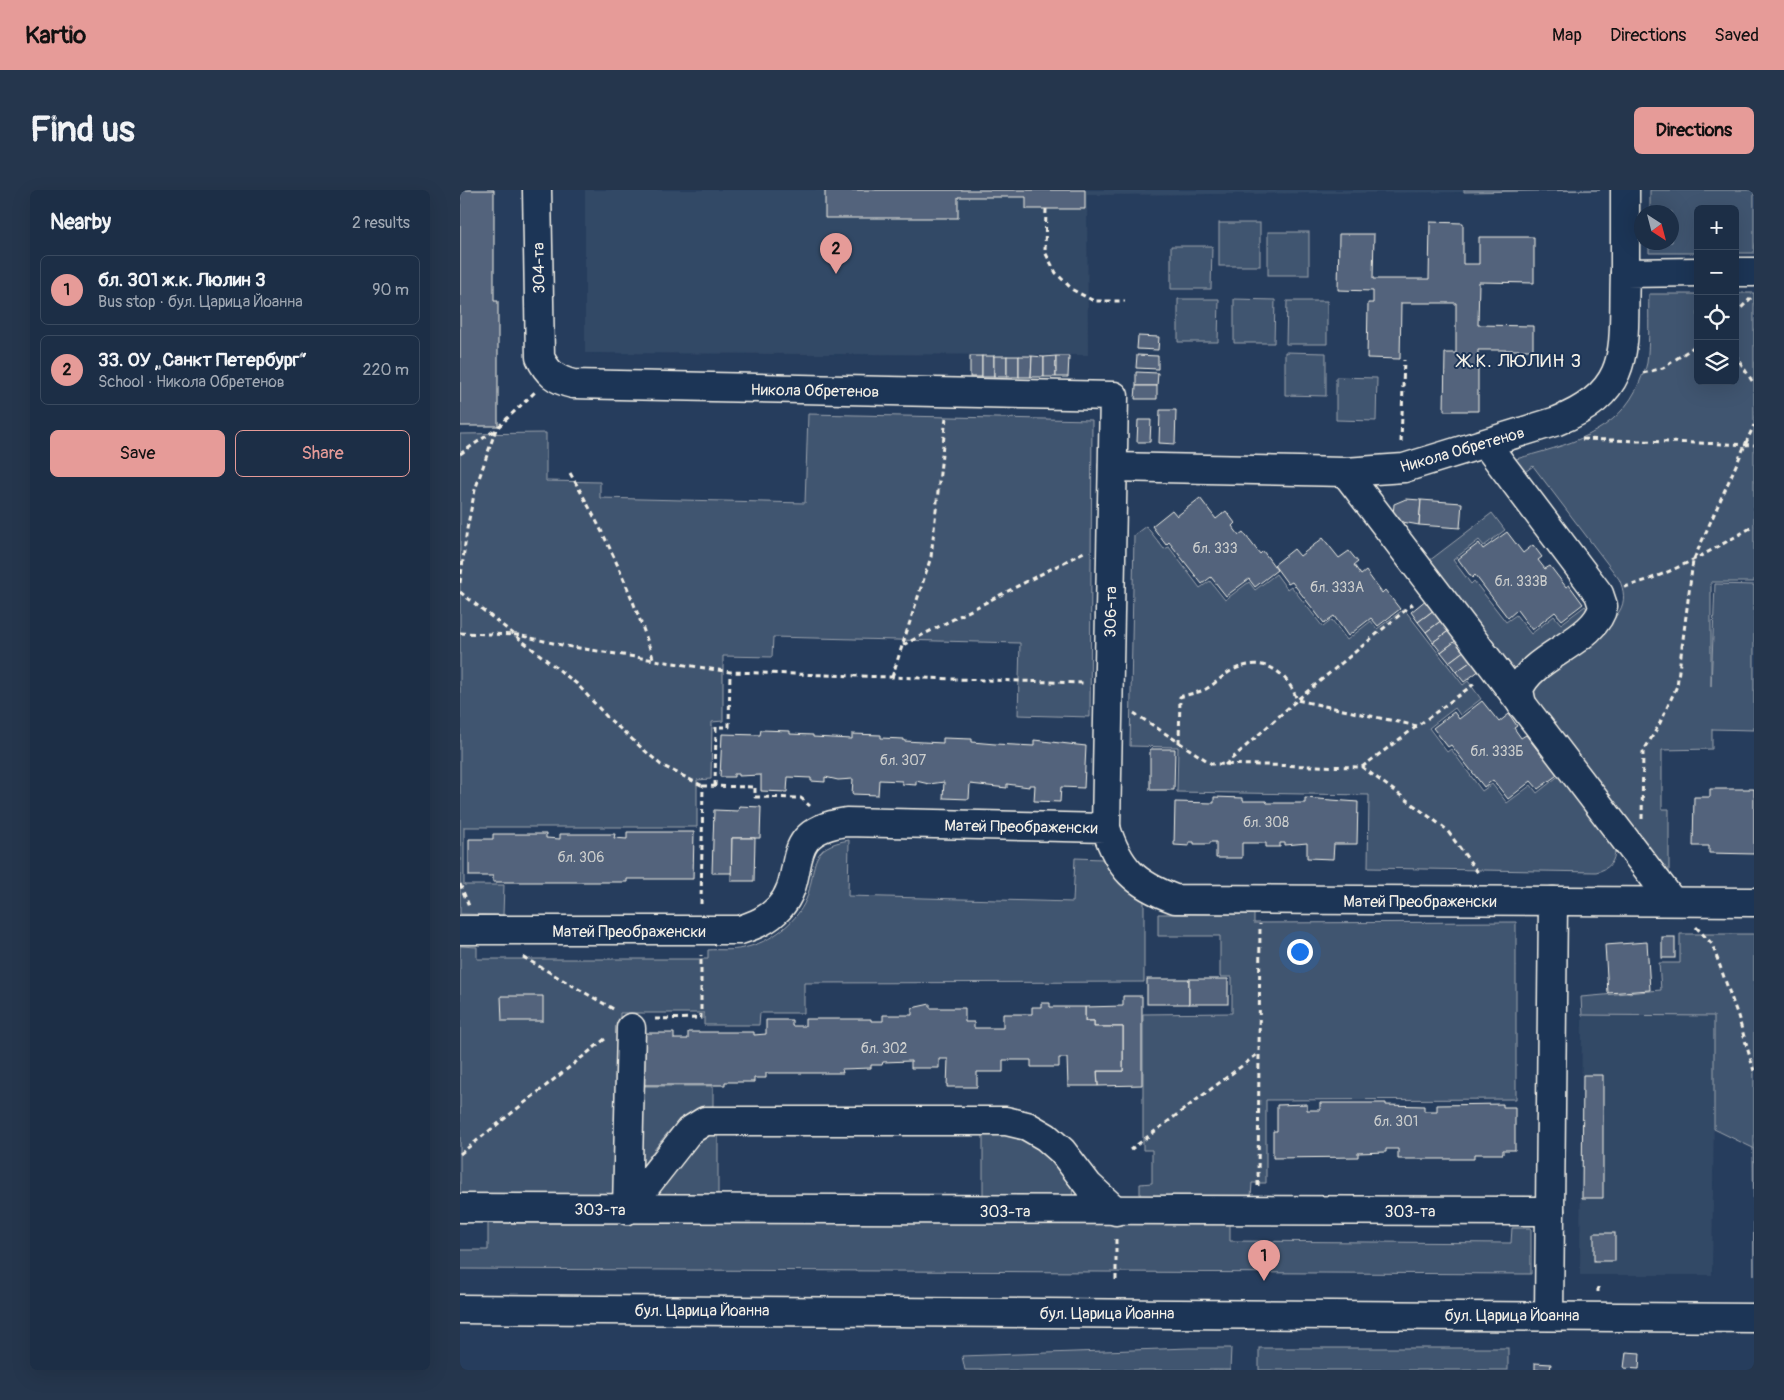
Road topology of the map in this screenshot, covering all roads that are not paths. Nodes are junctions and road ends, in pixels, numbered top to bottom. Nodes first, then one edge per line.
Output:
1 (537, 190) edge
2 (1625, 190) edge
3 (1694, 272) edge
4 (1739, 272) edge
5 (1754, 272) edge
6 (1624, 273) junction
7 (552, 376) joint
8 (1114, 396) joint
9 (1486, 444) junction
10 (1113, 467) junction
11 (1345, 472) junction
12 (1522, 705) junction
13 (1106, 828) junction
14 (1553, 901) junction
15 (1672, 902) junction
16 (1754, 902) edge
17 (460, 930) edge
18 (623, 1028) road end
19 (460, 1208) edge
20 (627, 1210) junction
21 (1116, 1211) junction
22 (1550, 1211) junction
23 (460, 1309) edge
24 (1548, 1315) junction
25 (1754, 1318) edge

1 - 7 street, 304-та
2 - 6 street, Никола Обретенов
3 - 6 street
4 - 5 street
6 - 9 street, Никола Обретенов
7 - 8 street, Никола Обретенов
8 - 10 street, 306-та
9 - 11 street, Никола Обретенов
9 - 12 street
10 - 11 street, Никола Обретенов
10 - 13 street, 306-та
11 - 12 street
12 - 15 street
13 - 14 street, Матей Преображенски
13 - 17 street, Матей Преображенски
14 - 15 street, Матей Преображенски
14 - 22 street
15 - 16 street, Матей Преображенски
18 - 20 street
19 - 20 street, 303-та
20 - 21 street, 303-та
20 - 21 street
21 - 22 street, 303-та
22 - 24 street
23 - 24 street, бул. Царица Йоанна
24 - 25 street, бул. Царица Йоанна

